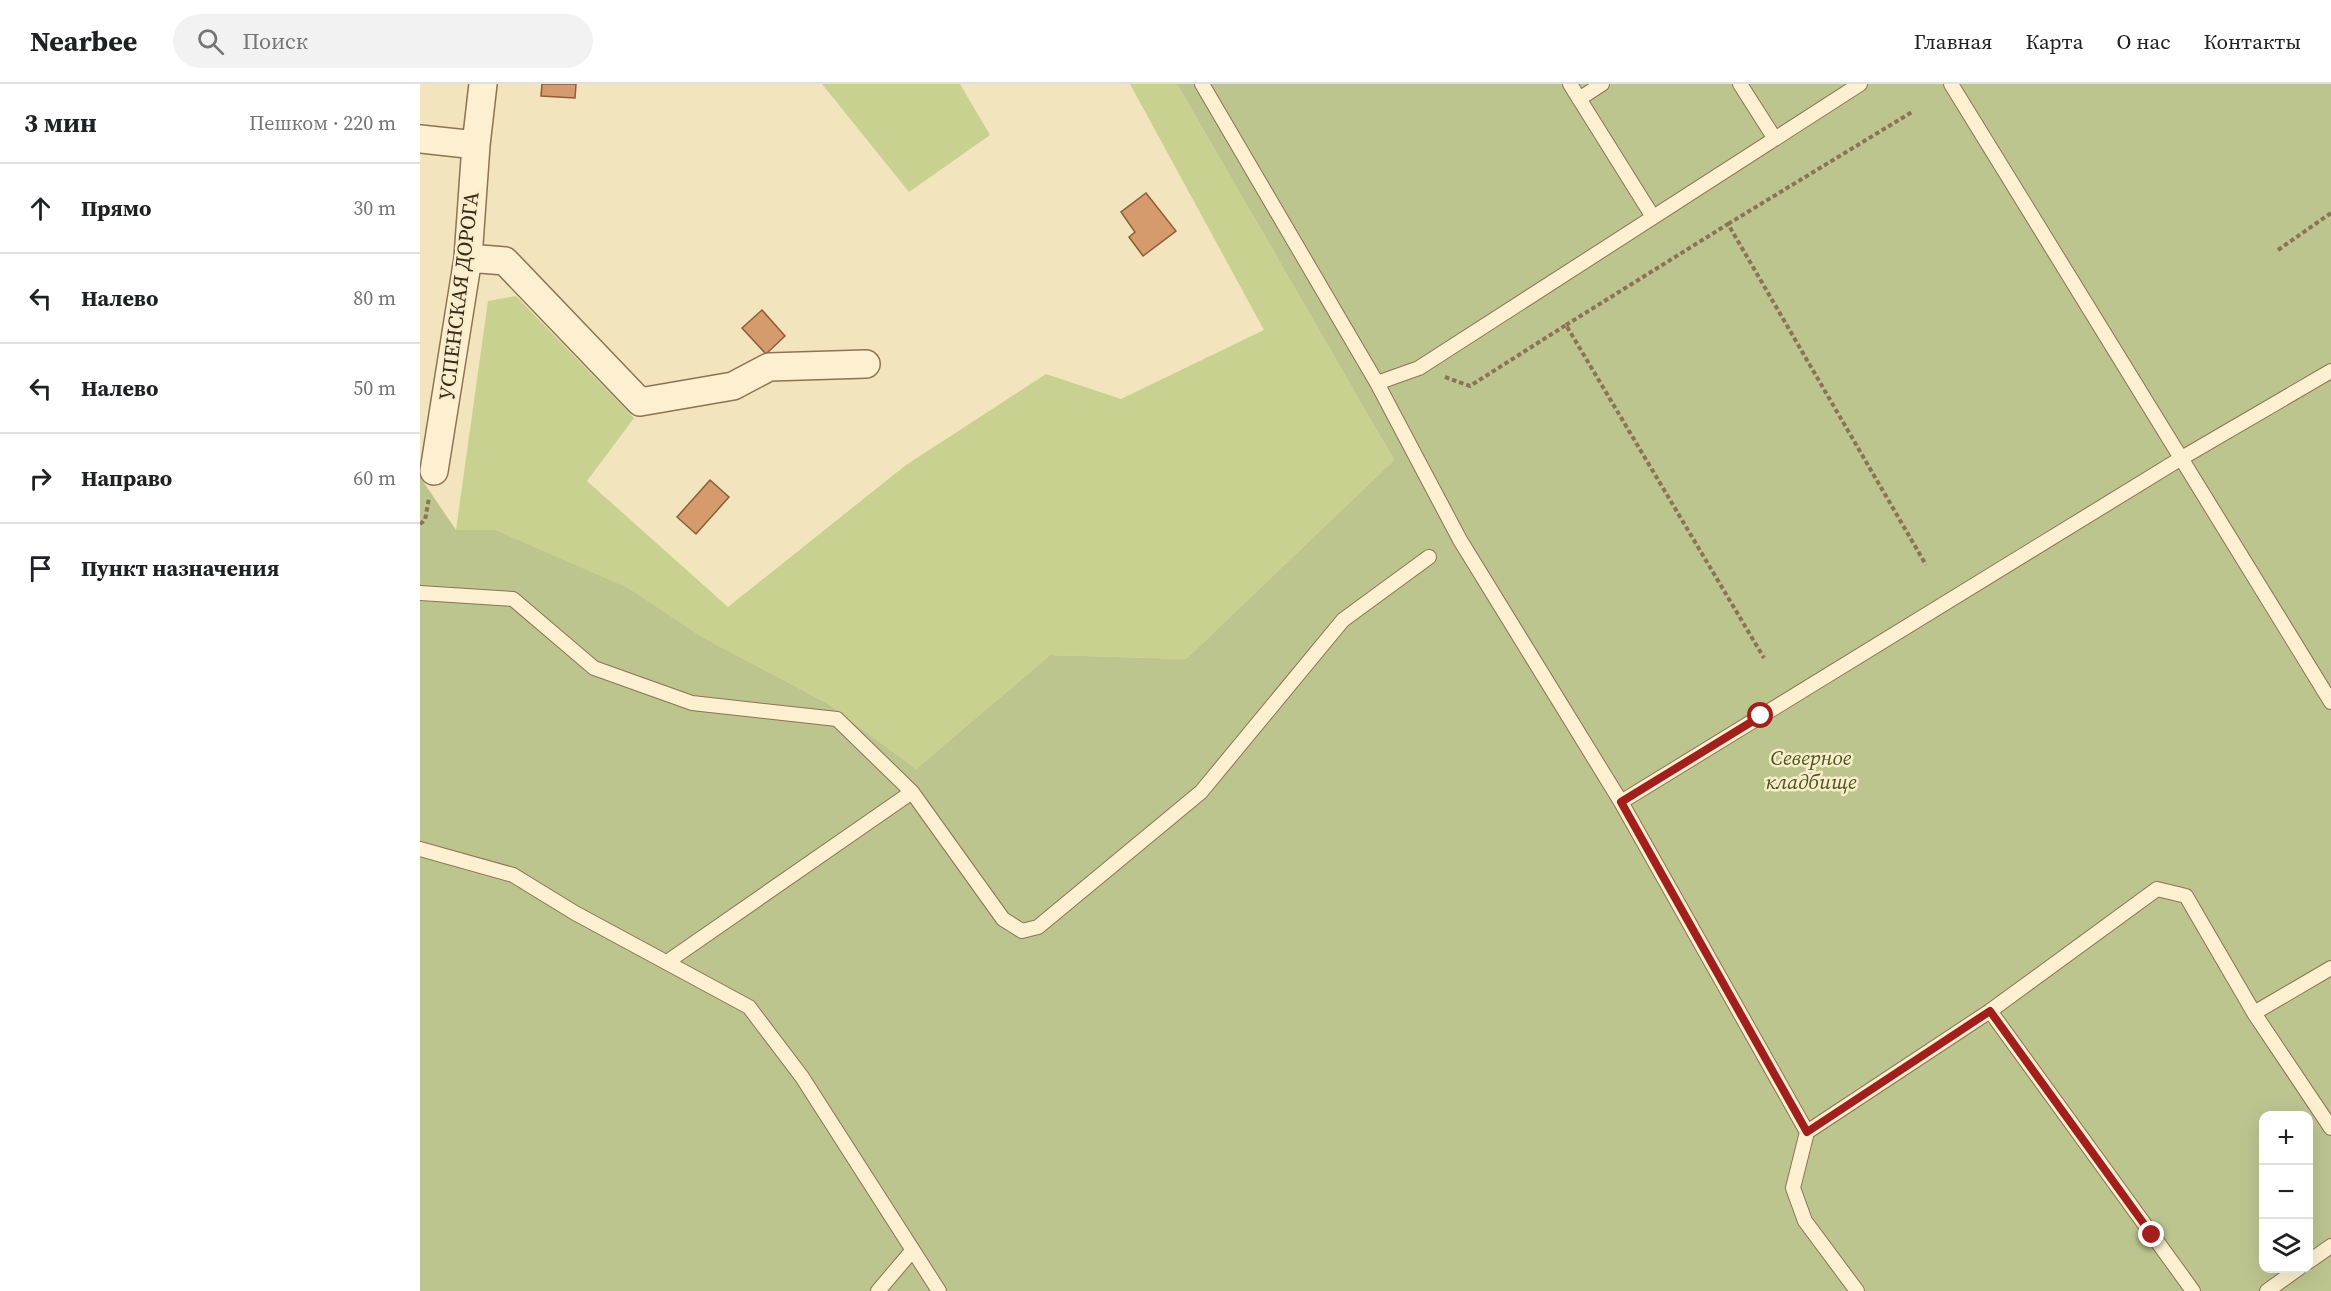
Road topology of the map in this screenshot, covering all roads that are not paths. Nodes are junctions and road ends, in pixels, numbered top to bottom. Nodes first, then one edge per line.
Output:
1 (483, 84) edge
2 (1202, 84) edge
3 (1570, 84) edge
4 (1602, 84) edge
5 (1740, 84) edge
6 (1860, 84) edge
7 (1951, 84) edge
8 (1579, 99) junction
9 (420, 139) edge
10 (1775, 139) junction
11 (476, 145) junction
12 (1653, 217) junction
13 (468, 258) junction
14 (866, 364) dead end
15 (2331, 371) edge
16 (1377, 383) junction
17 (2180, 459) junction
18 (435, 471) dead end
19 (1429, 557) dead end
20 (420, 593) edge
21 (2331, 702) edge
22 (912, 792) junction
23 (1621, 802) junction
24 (420, 849) edge
25 (667, 962) junction
26 (2331, 968) edge
27 (1990, 1011) junction
28 (2254, 1013) junction
29 (2331, 1128) edge
30 (1807, 1132) junction
31 (2331, 1246) edge
32 (912, 1251) junction
33 (2313, 1259) edge
34 (2293, 1273) edge
35 (878, 1291) edge
36 (939, 1291) edge
37 (1857, 1291) edge
38 (2193, 1291) edge
39 (2267, 1291) edge

1 - 11 street, УСПЕНСКАЯ ДОРОГА
2 - 16 lane
3 - 8 lane
4 - 8 lane
5 - 10 lane
6 - 10 lane
7 - 17 lane
8 - 12 lane
9 - 11 street
10 - 12 lane
11 - 13 street, УСПЕНСКАЯ ДОРОГА
12 - 16 lane
13 - 14 street
13 - 18 street, УСПЕНСКАЯ ДОРОГА
15 - 17 lane
16 - 23 lane
17 - 21 lane
17 - 23 lane
19 - 22 lane
20 - 22 lane
22 - 25 lane
23 - 30 lane
24 - 25 lane
25 - 32 lane
26 - 28 lane
27 - 28 lane
27 - 30 lane
27 - 38 lane
28 - 29 lane
30 - 37 lane
31 - 33 lane
32 - 35 lane
32 - 36 lane
34 - 39 lane

